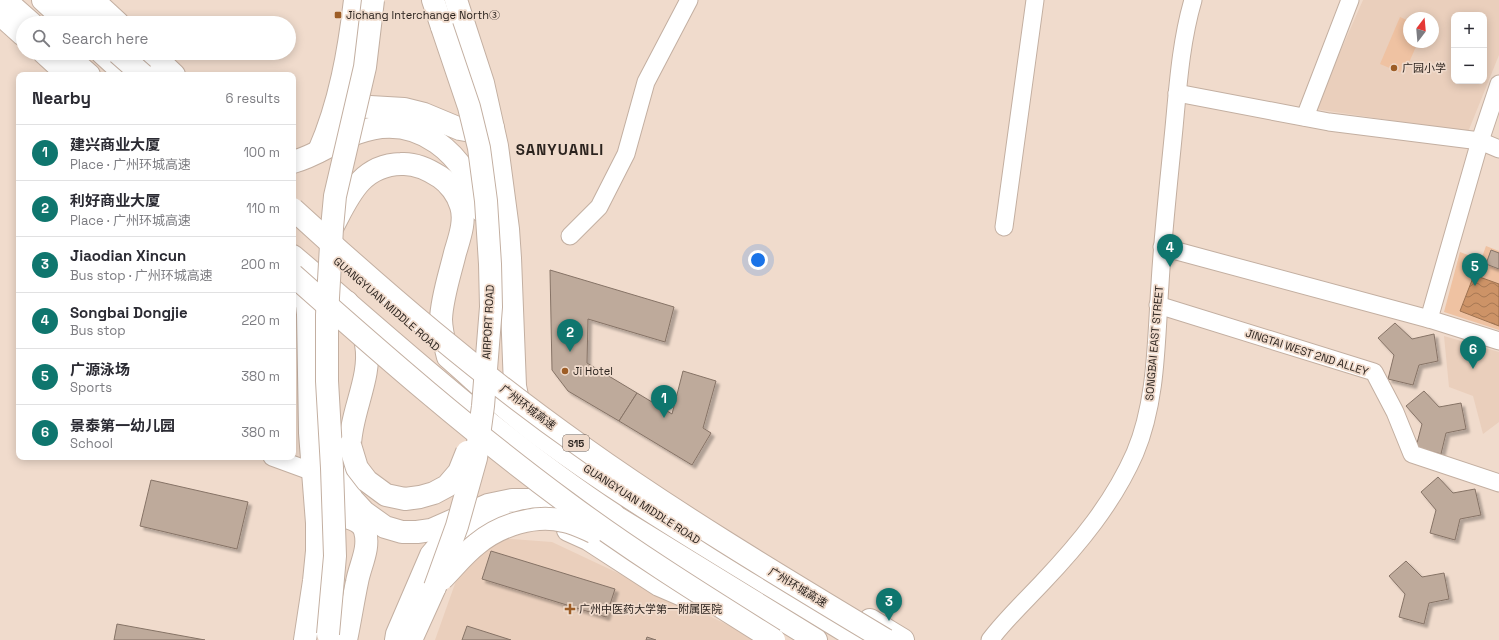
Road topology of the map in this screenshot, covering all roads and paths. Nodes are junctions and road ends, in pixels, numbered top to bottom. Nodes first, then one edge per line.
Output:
1 (5, 0) edge
2 (43, 0) edge
3 (58, 0) edge
4 (73, 0) edge
5 (93, 0) edge
6 (355, 0) edge
7 (373, 0) edge
8 (433, 0) edge
9 (456, 0) edge
10 (689, 0) edge
11 (1035, 0) edge
12 (1193, 0) edge
13 (1350, 0) edge
14 (0, 14) edge
15 (23, 16) edge
16 (60, 16) edge
17 (76, 16) edge
18 (91, 16) edge
19 (110, 16) edge
20 (0, 21) edge
21 (16, 29) edge
22 (16, 36) edge
23 (44, 60) edge
24 (52, 60) edge
25 (72, 60) edge
26 (110, 60) edge
27 (125, 60) edge
28 (126, 60) edge
29 (141, 60) edge
30 (158, 60) edge
31 (58, 72) edge
32 (65, 72) edge
33 (85, 72) edge
34 (123, 72) edge
35 (129, 72) edge
36 (140, 72) edge
37 (154, 72) edge
38 (171, 72) edge
39 (1499, 84) edge
40 (1177, 93) junction
41 (336, 105) junction
42 (1305, 117) junction
43 (493, 128) junction
44 (1480, 141) junction
45 (1499, 149) edge
46 (319, 151) junction
47 (296, 161) edge
48 (296, 208) edge
49 (296, 212) edge
50 (312, 226) edge
51 (1004, 227) dead end
52 (488, 234) junction
53 (570, 236) dead end
54 (1162, 247) junction
55 (296, 259) edge
56 (296, 283) edge
57 (347, 302) junction
58 (1158, 305) junction
59 (1429, 319) junction
60 (1499, 341) edge
61 (448, 357) junction
62 (515, 386) junction
63 (483, 406) junction
64 (328, 408) junction
65 (540, 436) junction
66 (280, 460) edge
67 (313, 472) junction
68 (1499, 483) edge
69 (616, 517) junction
70 (317, 523) junction
71 (678, 528) junction
72 (720, 528) junction
73 (770, 584) junction
74 (435, 587) junction
75 (734, 590) junction
76 (825, 593) junction
77 (696, 601) junction
78 (751, 636) edge
79 (334, 638) edge
80 (989, 639) edge
81 (305, 640) edge
82 (396, 640) edge
83 (412, 640) edge
84 (774, 640) edge
85 (816, 640) edge
86 (860, 640) edge
87 (886, 640) edge
88 (903, 640) edge

1 - 15 main road
2 - 16 main road
3 - 17 main road
4 - 18 main road
5 - 19 main road
6 - 41 main road
7 - 50 main road, bridge
8 - 52 main road, AIRPORT ROAD, bridge
9 - 43 main road
10 - 53 street
11 - 51 street
12 - 40 street, SONGBAI EAST STREET
13 - 42 street
14 - 21 main road
20 - 22 main road
23 - 31 main road
24 - 32 main road
25 - 33 main road
26 - 34 main road
27 - 35 main road
28 - 36 main road, bridge
29 - 37 main road
30 - 38 main road
39 - 44 street
40 - 42 street
40 - 54 street, SONGBAI EAST STREET
41 - 43 main road
41 - 46 main road
42 - 44 street
43 - 62 main road
44 - 45 street
44 - 59 street
46 - 47 main road
46 - 52 main road, bridge
48 - 50 main road, bridge
49 - 50 main road, 广州环城高速 / S15, bridge
50 - 61 main road, GUANGYUAN MIDDLE ROAD
50 - 61 main road
50 - 64 main road, bridge
50 - 87 main road, 广州环城高速 / S15, bridge
52 - 63 main road, AIRPORT ROAD, bridge
54 - 58 street, SONGBAI EAST STREET
54 - 59 street
55 - 57 main road
56 - 67 main road
56 - 84 main road, bridge
57 - 63 main road, bridge
57 - 69 main road
58 - 68 street, JINGTAI WEST 2ND ALLEY
58 - 80 street, SONGBAI EAST STREET
59 - 60 street
61 - 65 main road, GUANGYUAN MIDDLE ROAD
62 - 65 main road
62 - 72 main road
63 - 74 main road, AIRPORT ROAD, bridge
64 - 69 main road, bridge
64 - 79 main road, bridge
65 - 71 main road, GUANGYUAN MIDDLE ROAD
66 - 67 street
67 - 70 main road
69 - 75 main road
70 - 79 main road
70 - 81 main road
71 - 72 main road
71 - 73 main road, GUANGYUAN MIDDLE ROAD
72 - 76 main road
73 - 76 main road
73 - 86 main road, GUANGYUAN MIDDLE ROAD
74 - 77 main road, bridge
74 - 83 main road, AIRPORT ROAD
75 - 78 main road
75 - 85 main road
76 - 88 main road
77 - 78 main road
77 - 82 main road

